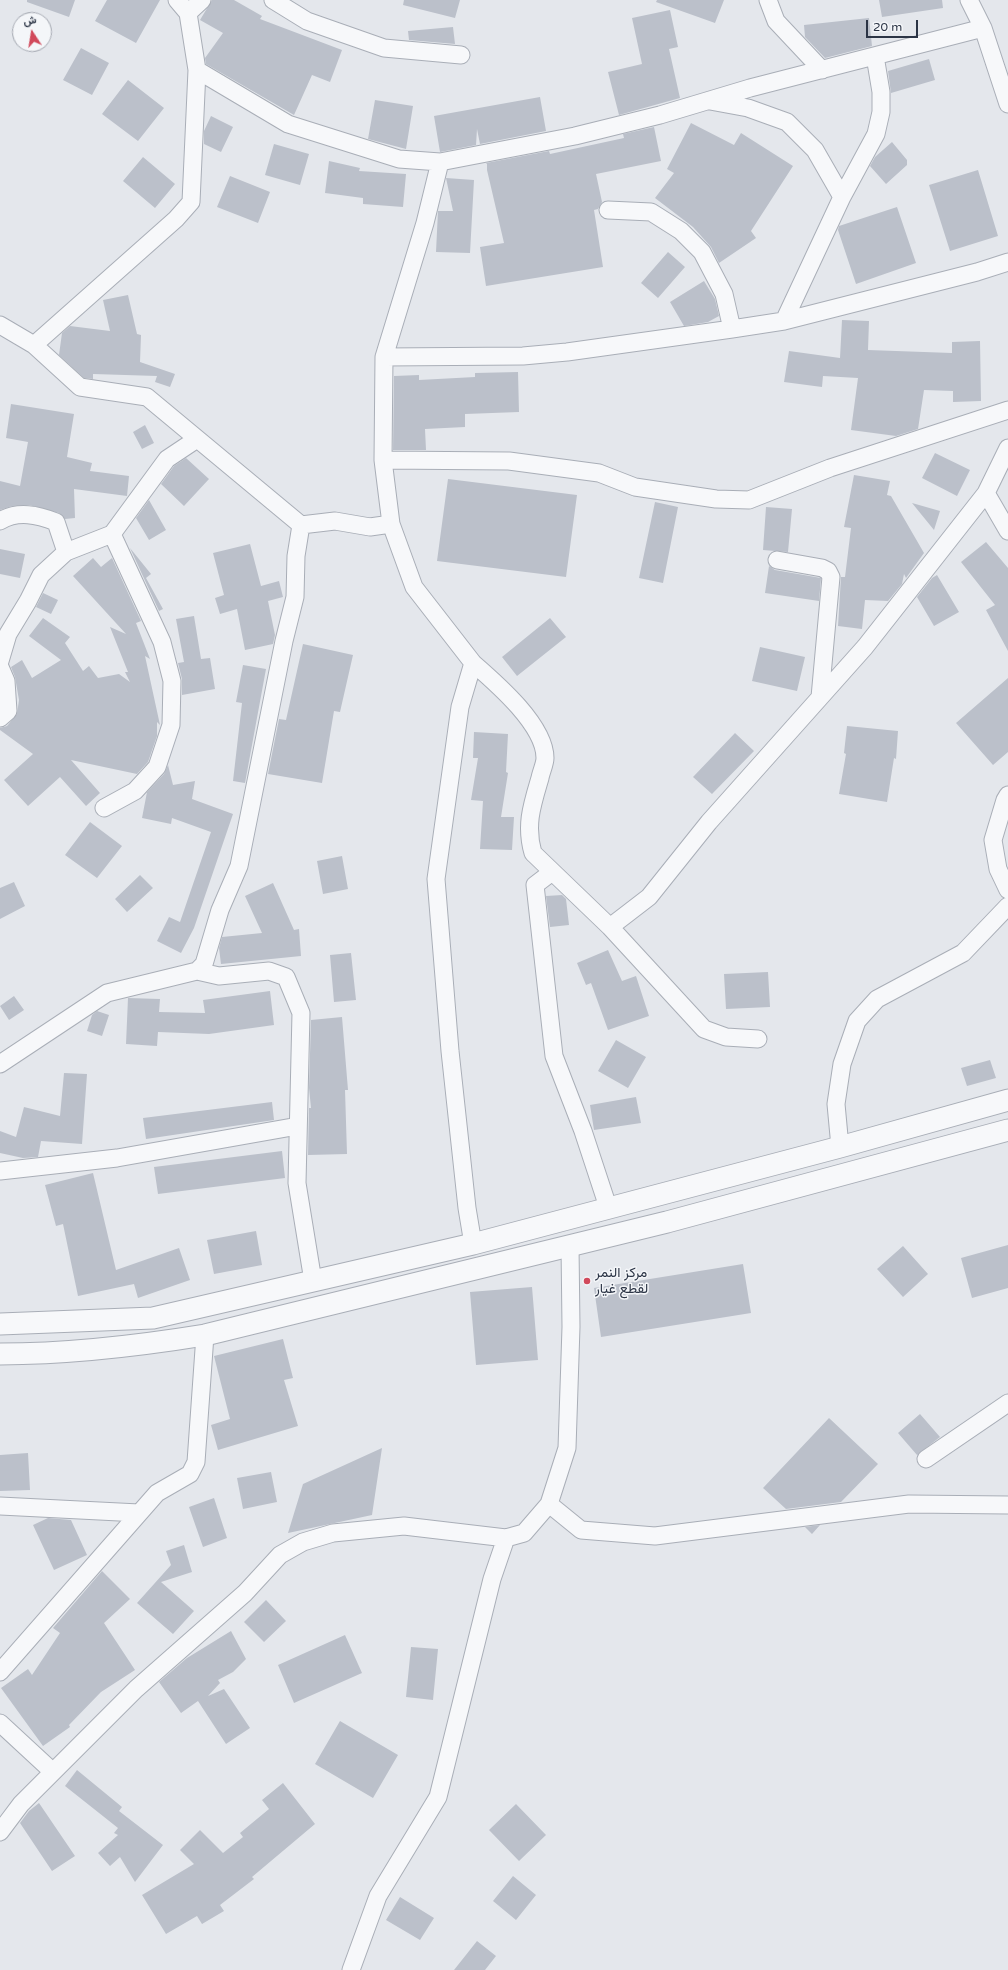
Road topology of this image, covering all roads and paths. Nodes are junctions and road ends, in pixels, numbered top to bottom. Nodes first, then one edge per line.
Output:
1 (177, 0) edge
2 (202, 0) edge
3 (273, 0) edge
4 (768, 0) edge
5 (969, 0) edge
6 (188, 13) junction
7 (984, 28) junction
8 (461, 55) dead end
9 (875, 56) junction
10 (196, 70) junction
11 (822, 70) junction
12 (706, 100) junction
13 (1008, 104) edge
14 (440, 162) junction
15 (842, 198) junction
16 (608, 210) dead end
17 (1008, 262) edge
18 (784, 321) junction
19 (0, 325) edge
20 (732, 329) junction
21 (34, 345) junction
22 (384, 357) junction
23 (1008, 410) edge
24 (197, 438) junction
25 (1008, 448) edge
26 (383, 460) junction
27 (986, 493) junction
28 (0, 521) edge
29 (391, 524) junction
30 (301, 525) junction
31 (1008, 531) edge
32 (112, 534) junction
33 (66, 552) junction
34 (777, 560) dead end
35 (0, 661) edge
36 (473, 662) junction
37 (0, 667) edge
38 (820, 697) junction
39 (0, 718) edge
40 (1008, 795) edge
41 (104, 808) dead end
42 (552, 872) junction
43 (1008, 890) edge
44 (1008, 906) edge
45 (610, 927) junction
46 (197, 971) junction
47 (758, 1039) dead end
48 (0, 1064) edge
49 (1008, 1100) edge
50 (298, 1126) junction
51 (1007, 1133) edge
52 (840, 1147) junction
53 (0, 1172) edge
54 (659, 1194) junction
55 (608, 1208) junction
56 (667, 1222) junction
57 (473, 1244) junction
58 (570, 1246) junction
59 (313, 1281) junction
60 (0, 1324) edge
61 (205, 1335) junction
62 (0, 1354) edge
63 (1008, 1404) edge
64 (926, 1459) dead end
65 (549, 1504) junction
66 (1008, 1505) edge
67 (0, 1506) edge
68 (139, 1513) junction
69 (506, 1538) junction
70 (0, 1672) edge
71 (0, 1723) edge
72 (53, 1772) junction
73 (0, 1832) edge
74 (351, 1970) edge

1 - 6 street
2 - 6 street
3 - 8 street
4 - 11 street
5 - 7 street
6 - 10 street
7 - 9 street
7 - 13 street
9 - 11 street
9 - 15 street
10 - 14 street
10 - 21 street
11 - 12 street
12 - 14 street
12 - 15 street
14 - 22 street
15 - 18 street
16 - 20 street
17 - 18 street
18 - 20 street
19 - 21 street
20 - 22 street
21 - 24 street
22 - 26 street
23 - 26 street
24 - 30 street
24 - 32 street
25 - 27 street
26 - 29 street
27 - 31 street
27 - 38 street
28 - 33 street
29 - 30 street
29 - 36 street
30 - 46 street
32 - 33 street
32 - 41 street
33 - 35 street
34 - 38 street
36 - 42 street
36 - 57 street
37 - 39 street
38 - 45 street
40 - 43 street
42 - 45 street
42 - 55 street
44 - 52 street
45 - 47 street
46 - 48 street
46 - 50 street
49 - 52 street
50 - 53 street
50 - 59 street
51 - 56 street
52 - 54 street
54 - 55 street
54 - 56 street
55 - 57 street
56 - 58 street
57 - 59 street
58 - 61 street
58 - 65 street
59 - 60 street
61 - 62 street
61 - 68 street
63 - 64 street
65 - 66 street
65 - 69 street
67 - 68 street
68 - 70 street
69 - 72 street
69 - 74 street
71 - 72 street
72 - 73 street

